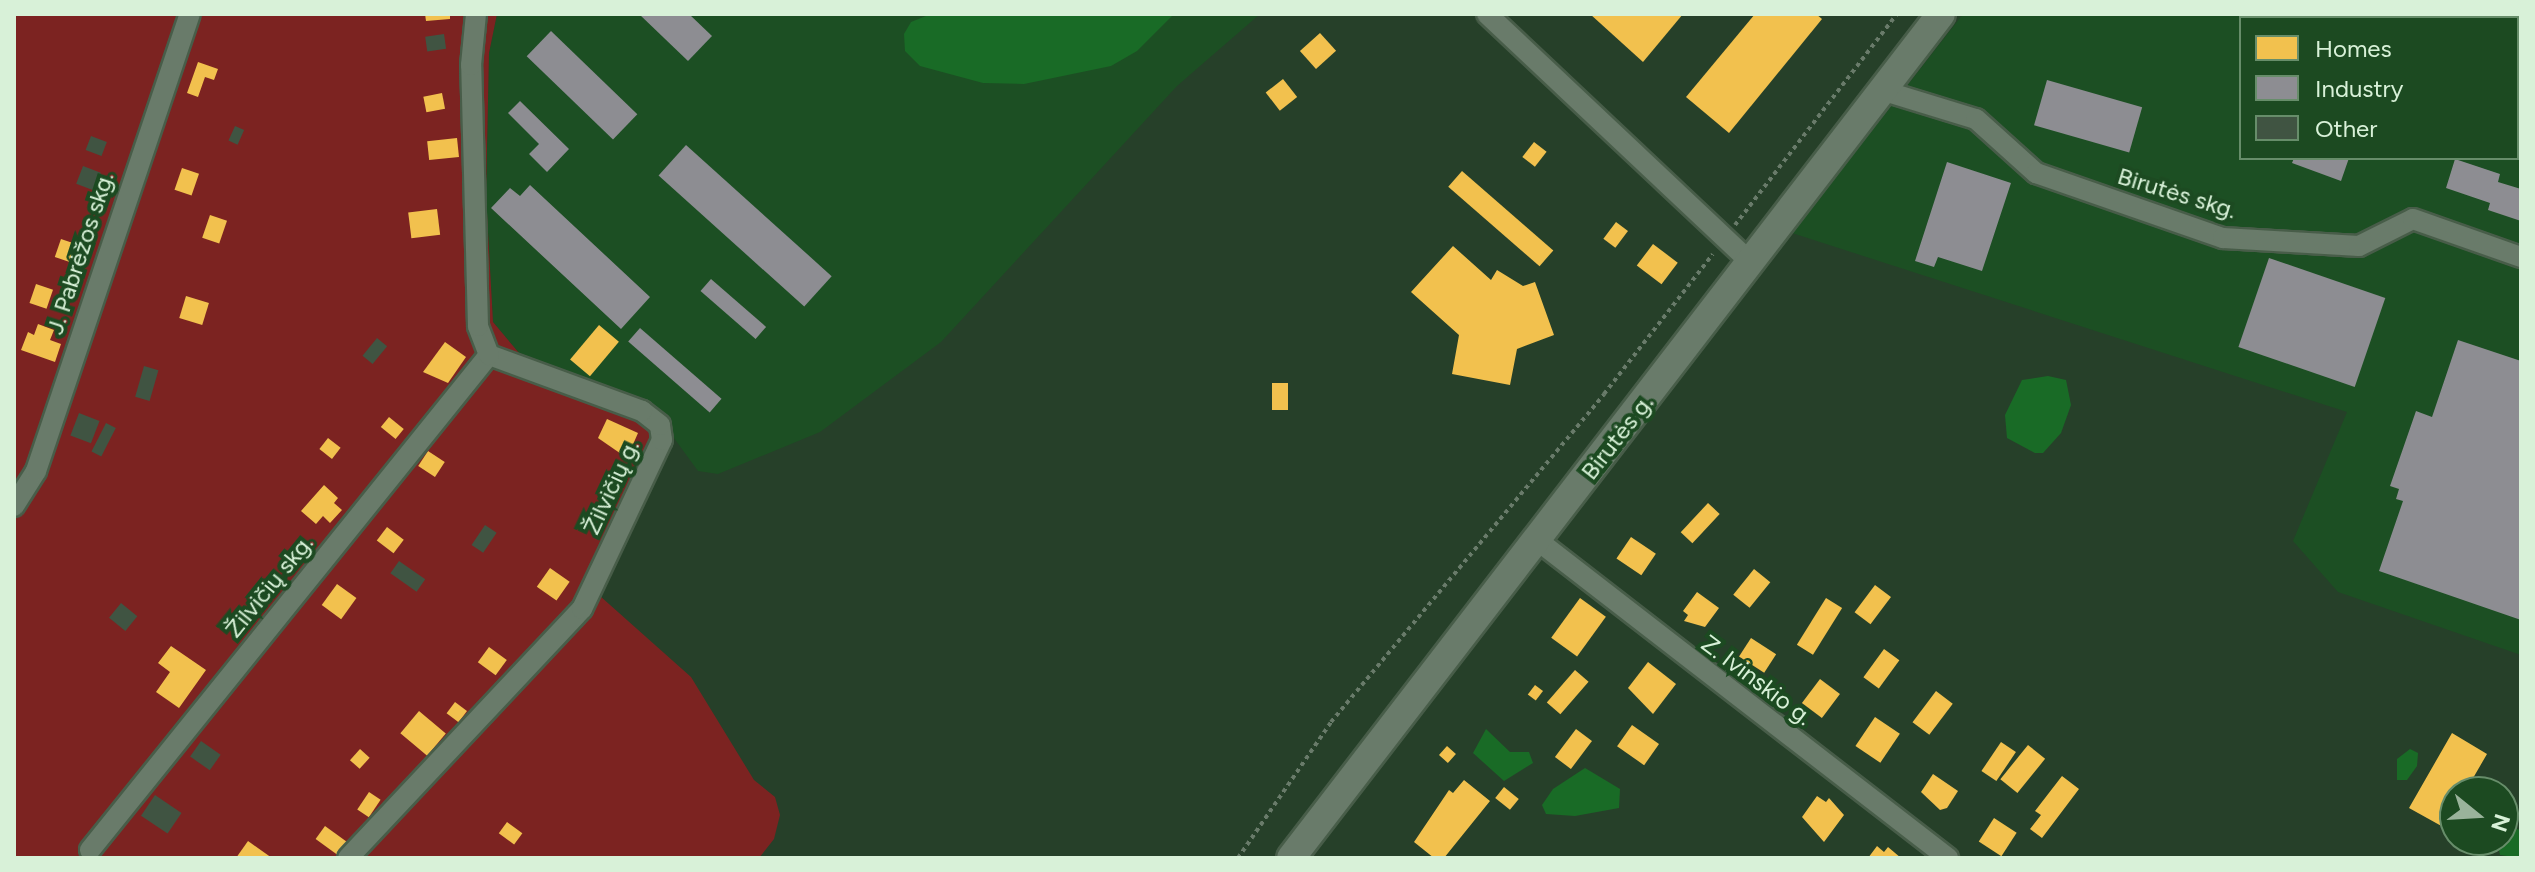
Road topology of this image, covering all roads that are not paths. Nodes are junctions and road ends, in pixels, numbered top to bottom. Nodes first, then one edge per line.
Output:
1 (190, 14) edge
2 (476, 14) edge
3 (1487, 14) edge
4 (1941, 14) edge
5 (1881, 90) junction
6 (2521, 257) edge
7 (1751, 263) junction
8 (489, 355) junction
9 (14, 506) edge
10 (1537, 540) junction
11 (90, 850) dead end
12 (348, 858) edge
13 (1291, 858) edge
14 (1948, 858) edge

1 - 9 street, J. Pabrėžos skg.
2 - 8 street
3 - 7 street
4 - 5 main road, Birutės g.
5 - 6 street, Birutės skg.
5 - 7 main road, Birutės g.
7 - 10 main road, Birutės g.
8 - 11 street, Žilvičių skg.
8 - 12 street, Žilvičių g.
10 - 13 main road, Birutės g.
10 - 14 street, Z. Ivinskio g.

